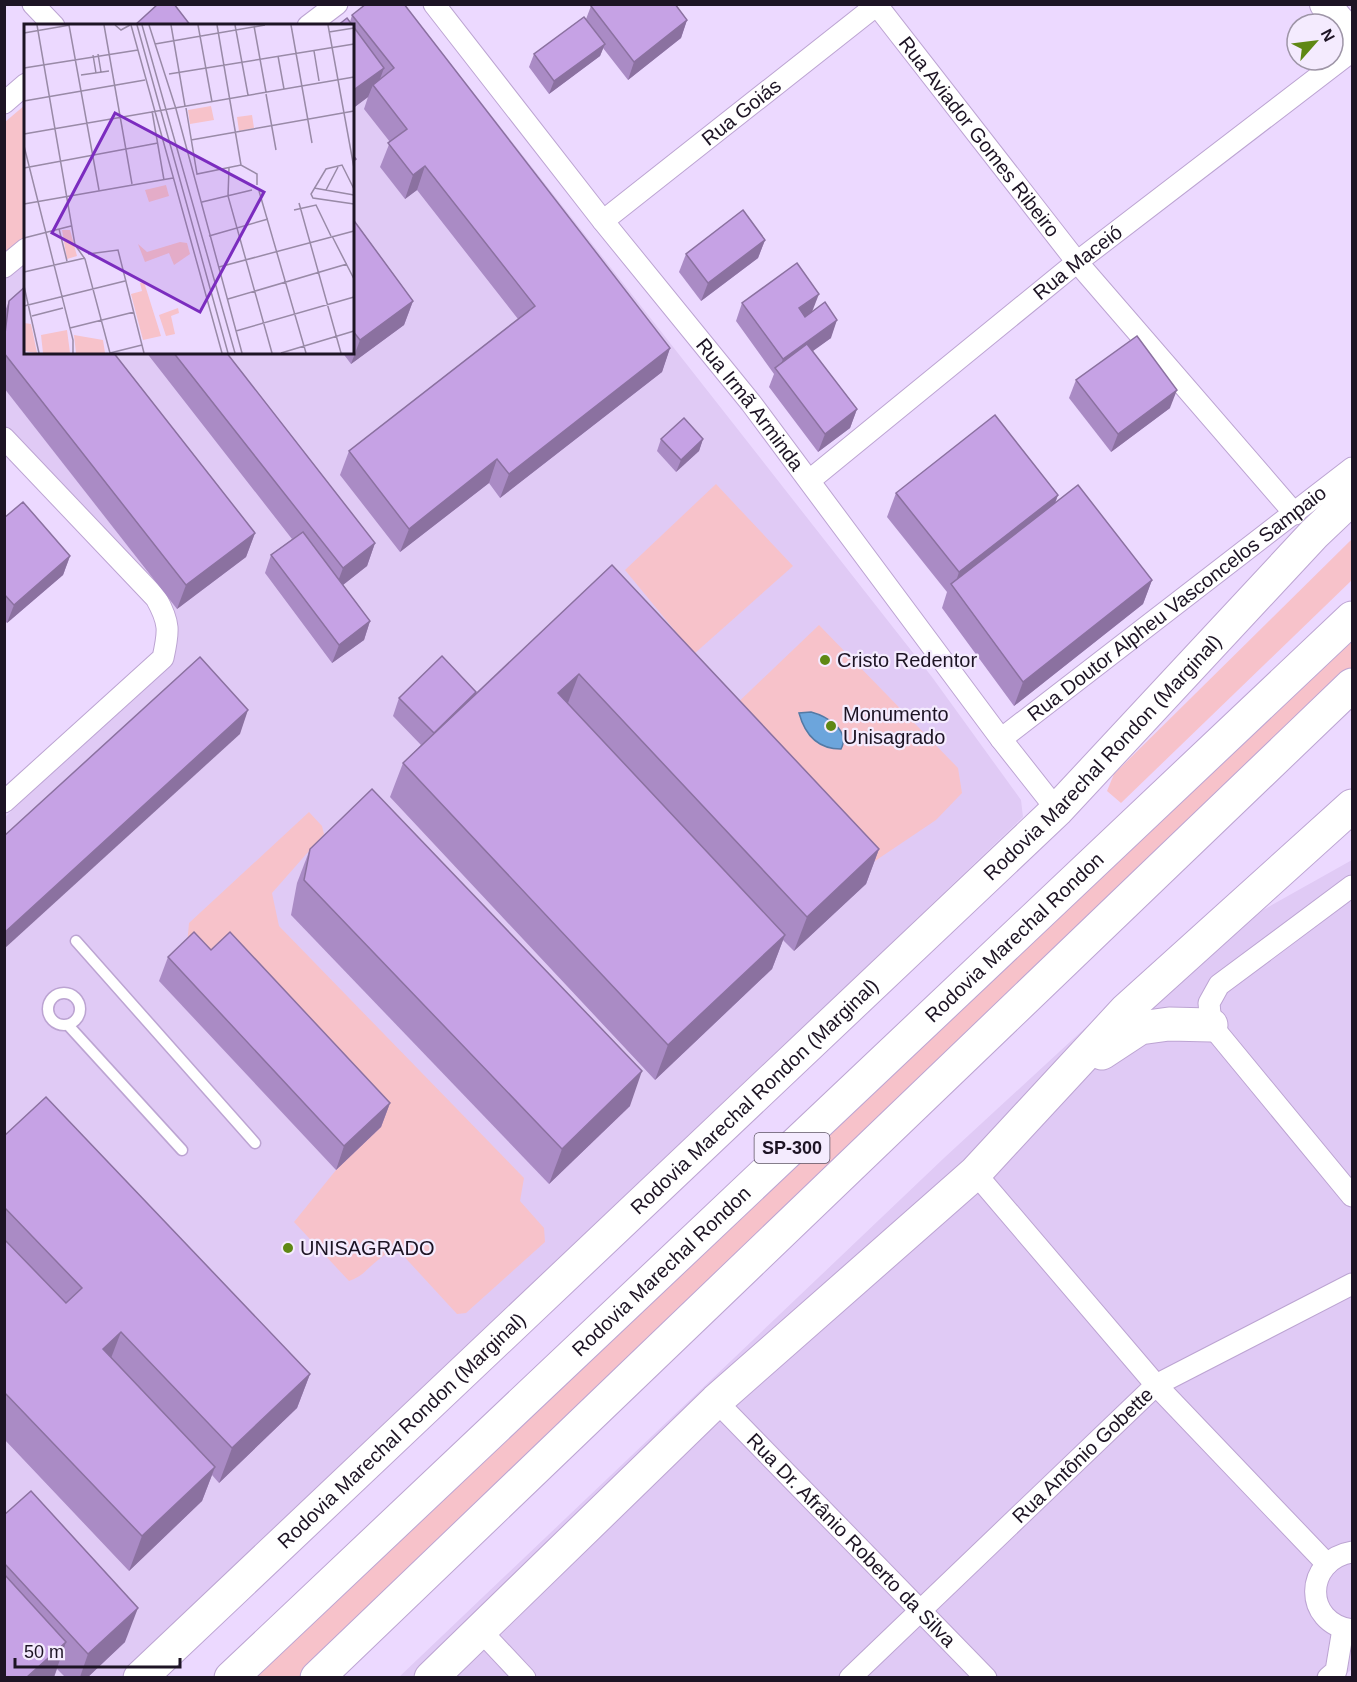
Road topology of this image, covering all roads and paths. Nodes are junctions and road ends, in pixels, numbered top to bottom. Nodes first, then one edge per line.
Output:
1 (33, 4) edge
2 (336, 4) edge
3 (434, 4) edge
4 (1325, 4) edge
5 (877, 5) edge
6 (52, 24) edge
7 (311, 24) edge
8 (1353, 36) edge
9 (1353, 51) edge
10 (24, 86) edge
11 (4, 103) edge
12 (603, 221) junction
13 (24, 251) edge
14 (1077, 262) junction
15 (4, 267) edge
16 (4, 438) edge
17 (1353, 468) edge
18 (810, 480) junction
19 (1353, 498) edge
20 (1295, 514) junction
21 (1353, 618) edge
22 (1353, 685) edge
23 (1001, 739) junction
24 (4, 802) edge
25 (1353, 806) edge
26 (1057, 810) junction
27 (1353, 886) edge
28 (76, 941) dead end
29 (68, 1025) dead end
30 (1211, 1025) junction
31 (1059, 1080) junction
32 (255, 1143) dead end
33 (182, 1150) dead end
34 (975, 1173) junction
35 (1353, 1196) edge
36 (1353, 1284) edge
37 (1156, 1385) junction
38 (716, 1401) junction
39 (1353, 1552) edge
40 (1327, 1564) junction
41 (920, 1610) junction
42 (1348, 1629) edge
43 (480, 1630) junction
44 (140, 1677) edge
45 (231, 1677) edge
46 (317, 1677) edge
47 (431, 1677) edge
48 (525, 1677) edge
49 (850, 1677) edge
50 (986, 1677) edge
51 (1328, 1677) edge

1 - 6 street
2 - 7 street
3 - 12 street, Rua Irmã Arminda
4 - 8 main road
5 - 12 street, Rua Goiás
5 - 14 street, Rua Aviador Gomes Ribeiro
9 - 14 street, Rua Maceió
10 - 11 street
12 - 18 street, Rua Irmã Arminda
13 - 15 street
14 - 18 street, Rua Maceió
14 - 20 street, Rua Aviador Gomes Ribeiro
16 - 24 street
17 - 20 street, Rua Doutor Alpheu Vasconcelos Sampaio
18 - 23 street, Rua Irmã Arminda
19 - 26 highway, Rodovia Marechal Rondon (Marginal)
20 - 23 street, Rua Doutor Alpheu Vasconcelos Sampaio
21 - 45 highway, Rodovia Marechal Rondon / SP-300
22 - 46 highway, SP-300
23 - 26 street, Rua Irmã Arminda
25 - 31 highway
26 - 44 highway, Rodovia Marechal Rondon (Marginal)
27 - 30 street
28 - 32 lane
29 - 33 lane
30 - 31 highway
30 - 35 street
31 - 34 highway
34 - 37 street
34 - 38 highway
36 - 37 street, Rua Antônio Gobette
37 - 40 street
37 - 41 street, Rua Antônio Gobette
38 - 41 street, Rua Dr. Afrânio Roberto da Silva
38 - 43 highway
39 - 40 street
40 - 42 street
41 - 49 street, Rua Antônio Gobette
41 - 50 street, Rua Dr. Afrânio Roberto da Silva
42 - 51 street
43 - 47 highway
43 - 48 street

